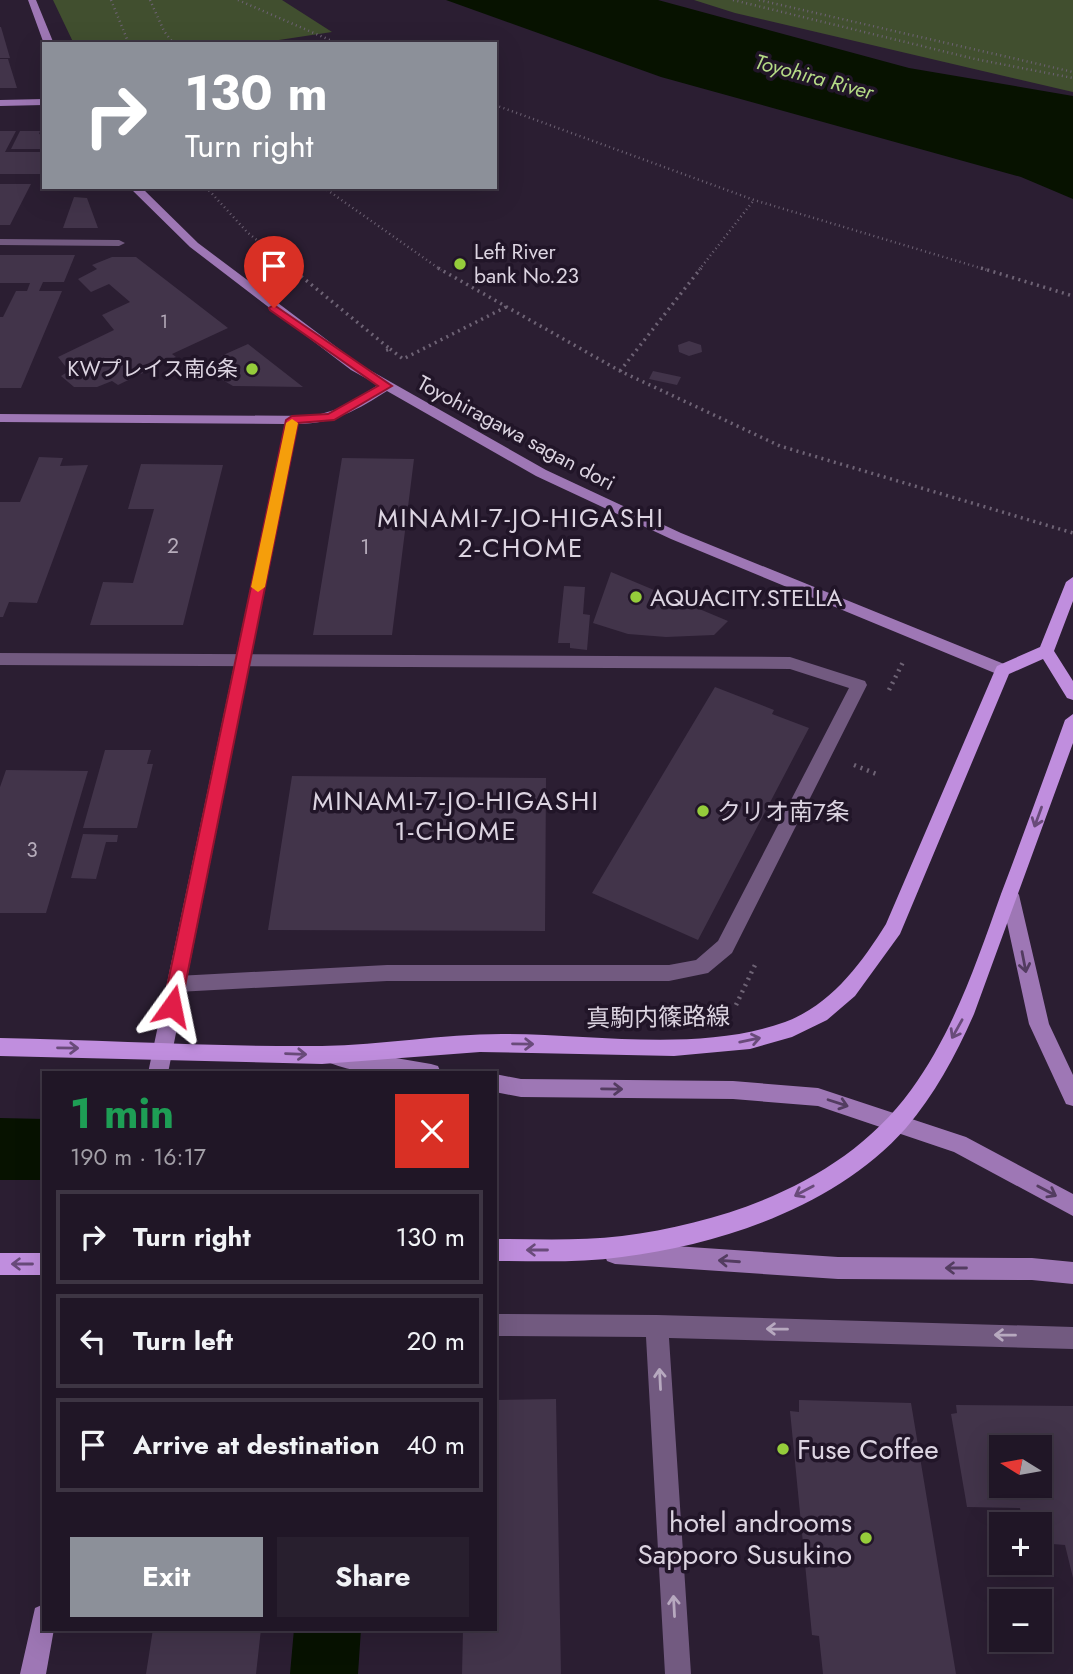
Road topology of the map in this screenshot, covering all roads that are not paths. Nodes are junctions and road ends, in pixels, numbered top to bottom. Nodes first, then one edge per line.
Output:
1 (32, 0) edge
2 (48, 42) edge
3 (42, 102) edge
4 (0, 103) edge
5 (136, 189) edge
6 (0, 242) edge
7 (119, 243) dead end
8 (386, 386) junction
9 (0, 418) edge
10 (292, 420) junction
11 (1073, 582) edge
12 (1046, 651) junction
13 (0, 659) edge
14 (243, 661) junction
15 (1003, 670) junction
16 (1073, 694) edge
17 (1073, 720) edge
18 (1067, 747) edge
19 (1010, 895) junction
20 (177, 984) junction
21 (0, 1047) edge
22 (162, 1050) junction
23 (324, 1055) junction
24 (158, 1071) edge
25 (419, 1071) edge
26 (497, 1083) edge
27 (1073, 1097) edge
28 (897, 1123) junction
29 (1073, 1205) edge
30 (497, 1250) edge
31 (580, 1250) junction
32 (0, 1264) edge
33 (42, 1264) edge
34 (1073, 1273) edge
35 (497, 1325) edge
36 (657, 1326) junction
37 (1073, 1338) edge
38 (42, 1627) edge
39 (33, 1674) edge
40 (678, 1674) edge

1 - 2 street
3 - 4 street
5 - 8 street, Toyohiragawa sagan dori
6 - 7 street
8 - 10 street
8 - 15 street, Toyohiragawa sagan dori
9 - 10 street
10 - 14 street
11 - 12 main road
12 - 15 main road
12 - 16 main road
13 - 14 street
14 - 20 street
14 - 20 street
23 -> 15 main road, 真駒内篠路線
17 - 18 main road
18 -> 19 main road
19 -> 27 street
19 -> 28 main road
20 - 22 street
21 -> 22 main road, 真駒内篠路線
22 -> 23 main road, 真駒内篠路線
22 - 24 street
23 - 25 street
26 -> 28 street
28 -> 29 street
28 -> 31 main road
31 -> 30 main road
34 -> 31 street
33 -> 32 main road
35 - 36 street
37 -> 36 street
40 -> 36 street
38 - 39 street

